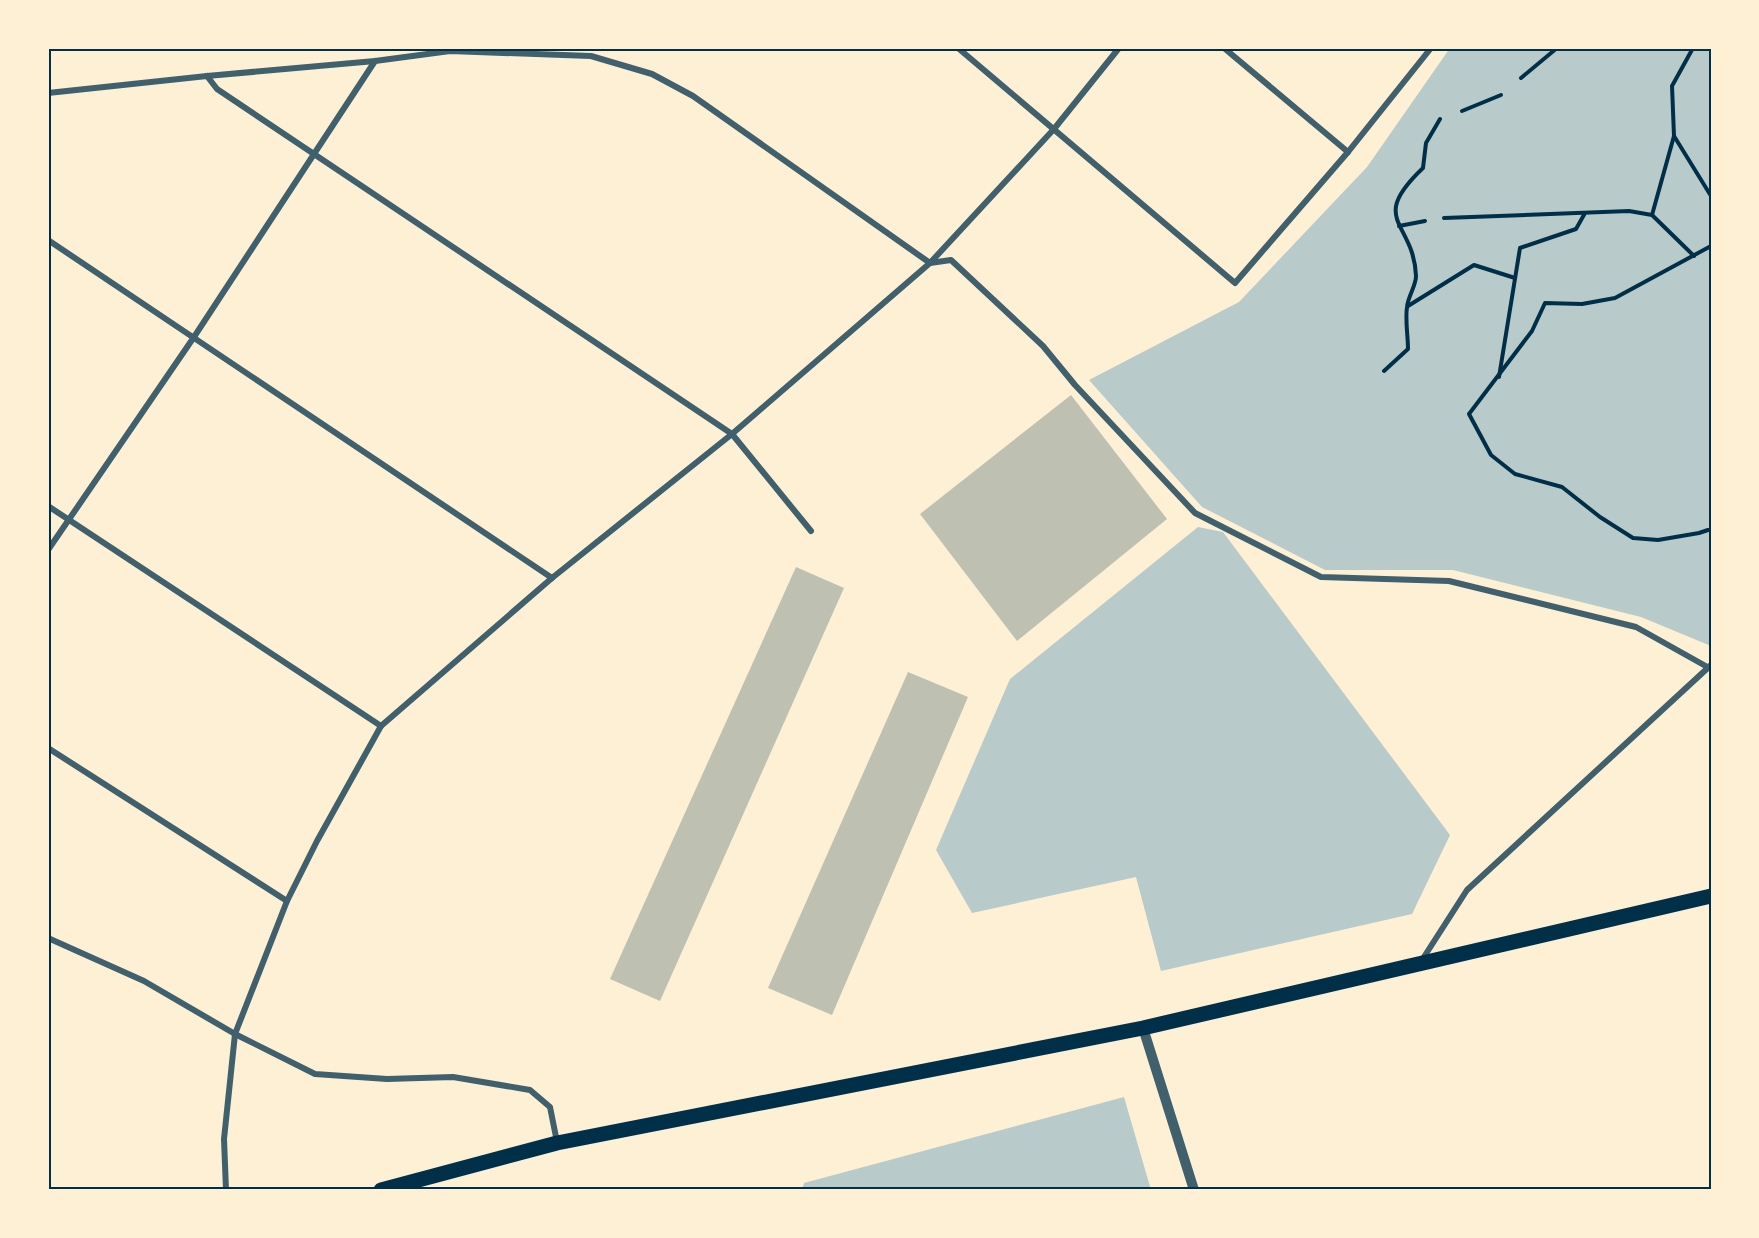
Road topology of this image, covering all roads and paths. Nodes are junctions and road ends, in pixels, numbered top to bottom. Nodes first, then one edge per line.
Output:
1 (958, 48) edge
2 (1119, 48) edge
3 (1224, 48) edge
4 (1431, 48) edge
5 (1557, 48) edge
6 (1693, 48) edge
7 (375, 61) junction
8 (207, 76) junction
9 (1521, 78) dead end
10 (48, 93) edge
11 (1501, 95) dead end
12 (1462, 111) dead end
13 (1440, 119) dead end
14 (1054, 129) junction
15 (1674, 136) junction
16 (1348, 152) junction
17 (315, 154) junction
18 (1711, 196) edge
19 (1585, 213) junction
20 (1652, 215) junction
21 (1444, 218) dead end
22 (1425, 221) dead end
23 (1399, 226) junction
24 (48, 240) edge
25 (1711, 246) edge
26 (1694, 256) junction
27 (930, 263) junction
28 (1515, 278) junction
29 (1407, 306) junction
30 (194, 337) junction
31 (1384, 371) dead end
32 (1498, 378) junction
33 (732, 434) junction
34 (48, 506) edge
35 (68, 520) junction
36 (1708, 530) dead end
37 (811, 531) dead end
38 (48, 550) edge
39 (552, 578) junction
40 (1710, 667) edge
41 (381, 726) junction
42 (48, 748) edge
43 (1711, 896) edge
44 (287, 902) junction
45 (48, 938) edge
46 (1419, 965) junction
47 (1143, 1028) junction
48 (235, 1034) junction
49 (557, 1143) junction
50 (226, 1190) edge
51 (381, 1190) edge
52 (1194, 1190) edge

1 - 14 street
2 - 14 street
3 - 16 street
4 - 16 street
5 - 9 path
6 - 15 path
7 - 8 street
7 - 17 street
7 - 27 street
8 - 10 street
8 - 17 street
11 - 12 path
13 - 23 path
14 - 16 street
14 - 27 street
15 - 18 path
15 - 20 path
17 - 30 street
17 - 33 street
19 - 20 path
19 - 21 path
19 - 28 path
20 - 26 path
22 - 23 path
23 - 29 path
24 - 30 street
25 - 26 path
26 - 32 path
27 - 33 street
27 - 40 street
28 - 29 path
28 - 32 path
29 - 31 path
30 - 35 street
30 - 39 street
32 - 36 path
33 - 37 street
33 - 39 street
34 - 35 street
35 - 38 street
35 - 41 street
39 - 41 street
40 - 46 street
41 - 44 street
42 - 44 street
43 - 46 main road
44 - 48 street
45 - 48 street
46 - 47 main road
47 - 49 main road
47 - 52 street
48 - 49 street
48 - 50 street
49 - 51 main road

